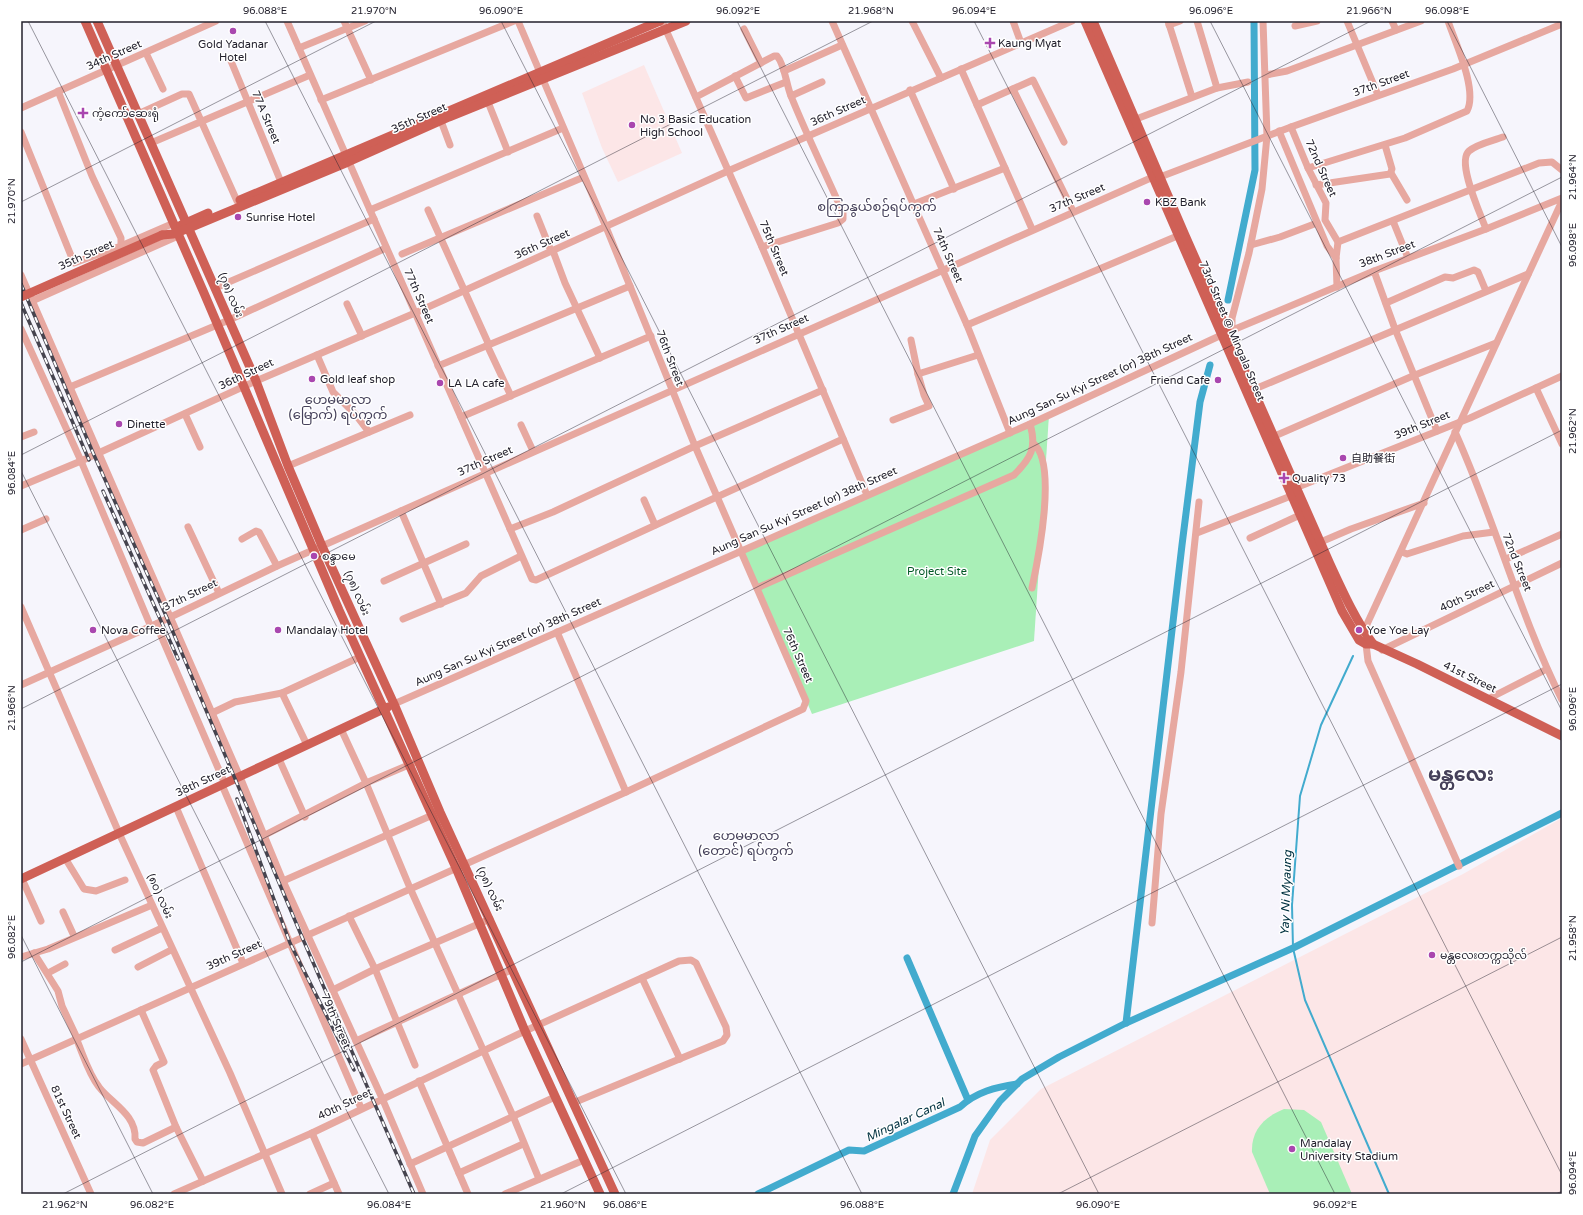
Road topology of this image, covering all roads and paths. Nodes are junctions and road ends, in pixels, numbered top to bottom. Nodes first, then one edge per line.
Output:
1 (85, 21) edge
2 (97, 21) edge
3 (216, 21) edge
4 (286, 21) edge
5 (344, 21) edge
6 (365, 21) edge
7 (514, 21) edge
8 (518, 21) edge
9 (686, 21) edge
10 (832, 21) edge
11 (912, 21) edge
12 (1013, 21) edge
13 (1072, 21) edge
14 (1085, 21) edge
15 (1093, 21) edge
16 (1180, 21) edge
17 (1197, 21) edge
18 (1263, 21) edge
19 (1317, 21) edge
20 (1347, 21) edge
21 (1392, 21) edge
22 (1421, 21) edge
23 (1448, 21) edge
24 (1169, 23) edge
25 (662, 24) edge
26 (1562, 24) edge
27 (1295, 26) dead end
28 (347, 28) junction
29 (744, 29) dead end
30 (1396, 30) junction
31 (1021, 43) junction
32 (842, 44) junction
33 (1356, 44) junction
34 (299, 48) junction
35 (146, 52) junction
36 (231, 61) dead end
37 (761, 63) junction
38 (1463, 64) junction
39 (117, 66) junction
40 (961, 69) junction
41 (107, 71) junction
42 (784, 71) junction
43 (310, 75) junction
44 (542, 75) junction
45 (1266, 75) junction
46 (735, 76) junction
47 (941, 78) junction
48 (371, 80) junction
49 (786, 82) junction
50 (822, 82) dead end
51 (1248, 82) dead end
52 (1013, 88) junction
53 (1217, 88) junction
54 (162, 89) dead end
55 (910, 90) junction
56 (58, 91) junction
57 (791, 96) junction
58 (1378, 96) junction
59 (696, 97) junction
60 (1192, 97) junction
61 (321, 100) junction
62 (248, 102) junction
63 (488, 102) junction
64 (977, 105) junction
65 (21, 108) edge
66 (871, 108) junction
67 (138, 114) junction
68 (441, 121) junction
69 (1132, 121) junction
70 (202, 122) junction
71 (1291, 127) junction
72 (563, 128) junction
73 (1279, 131) junction
74 (21, 132) edge
75 (807, 136) junction
76 (1264, 137) junction
77 (1503, 137) dead end
78 (1064, 142) dead end
79 (152, 144) junction
80 (450, 145) dead end
81 (1385, 145) junction
82 (508, 152) junction
83 (346, 158) junction
84 (1005, 168) junction
85 (1308, 168) junction
86 (728, 170) junction
87 (1562, 170) edge
88 (1392, 173) junction
89 (584, 177) junction
90 (1157, 177) junction
91 (281, 182) junction
92 (1316, 185) junction
93 (954, 189) junction
94 (1471, 190) junction
95 (1407, 200) dead end
96 (1562, 200) edge
97 (237, 201) junction
98 (914, 204) junction
99 (370, 210) junction
100 (428, 210) dead end
101 (1073, 211) junction
102 (537, 216) dead end
103 (374, 219) junction
104 (1393, 221) junction
105 (1317, 223) junction
106 (188, 225) junction
107 (606, 227) junction
108 (1032, 229) junction
109 (1486, 229) junction
110 (176, 230) junction
111 (1181, 235) junction
112 (440, 238) junction
113 (1338, 242) junction
114 (1251, 245) junction
115 (121, 246) junction
116 (762, 247) junction
117 (386, 248) junction
118 (552, 251) junction
119 (402, 254) dead end
120 (1336, 258) junction
121 (1408, 258) junction
122 (942, 270) junction
123 (1374, 271) junction
124 (1528, 274) junction
125 (21, 275) edge
126 (630, 286) junction
127 (1337, 287) junction
128 (215, 288) junction
129 (463, 291) junction
130 (1486, 291) junction
131 (21, 297) edge
132 (32, 301) junction
133 (1386, 303) junction
134 (348, 304) dead end
135 (578, 308) junction
136 (415, 313) junction
137 (229, 320) junction
138 (218, 325) junction
139 (967, 325) junction
140 (21, 329) edge
141 (1395, 329) junction
142 (1227, 333) junction
143 (799, 334) junction
144 (362, 336) junction
145 (651, 336) junction
146 (911, 340) dead end
147 (1496, 343) junction
148 (488, 345) junction
149 (317, 355) junction
150 (978, 355) junction
151 (600, 358) junction
152 (438, 366) junction
153 (918, 374) junction
154 (1415, 375) junction
155 (1562, 376) edge
156 (256, 381) junction
157 (70, 387) junction
158 (244, 387) junction
159 (1536, 388) junction
160 (671, 390) junction
161 (823, 390) junction
162 (1250, 391) junction
163 (511, 396) junction
164 (186, 414) junction
165 (410, 416) dead end
166 (461, 417) junction
167 (892, 420) dead end
168 (1460, 422) junction
169 (1030, 424) junction
170 (521, 425) dead end
171 (1437, 430) junction
172 (34, 432) dead end
173 (369, 432) junction
174 (1455, 432) junction
175 (1010, 433) junction
176 (21, 437) edge
177 (1270, 438) junction
178 (843, 440) junction
179 (1034, 443) junction
180 (1562, 444) edge
181 (695, 446) junction
182 (200, 447) dead end
183 (533, 452) junction
184 (99, 453) junction
185 (81, 461) junction
186 (288, 466) junction
187 (485, 473) junction
188 (21, 486) edge
189 (1292, 491) junction
190 (867, 495) junction
191 (718, 496) junction
192 (644, 500) dead end
193 (1199, 502) dead end
194 (1424, 503) junction
195 (401, 511) junction
196 (1300, 515) junction
197 (46, 519) dead end
198 (655, 525) junction
199 (188, 528) dead end
200 (510, 529) junction
201 (21, 530) edge
202 (1494, 532) junction
203 (1197, 533) junction
204 (1562, 534) edge
205 (1250, 538) dead end
206 (242, 539) dead end
207 (1317, 543) junction
208 (466, 544) dead end
209 (318, 548) junction
210 (742, 550) junction
211 (1402, 552) junction
212 (521, 556) junction
213 (1506, 559) junction
214 (424, 563) junction
215 (1562, 563) edge
216 (277, 566) junction
217 (384, 581) dead end
218 (1515, 586) junction
219 (756, 588) junction
220 (1032, 588) dead end
221 (219, 594) junction
222 (441, 604) junction
223 (21, 607) edge
224 (170, 617) junction
225 (403, 619) dead end
226 (154, 625) junction
227 (557, 632) junction
228 (1365, 640) junction
229 (1382, 650) junction
230 (360, 657) junction
231 (1547, 669) junction
232 (50, 672) junction
233 (21, 685) edge
234 (282, 693) junction
235 (1488, 699) junction
236 (806, 700) joint
237 (1562, 700) edge
238 (394, 704) junction
239 (384, 709) junction
240 (212, 713) junction
241 (341, 729) junction
242 (1562, 736) edge
243 (307, 745) junction
244 (279, 759) junction
245 (414, 763) junction
246 (240, 776) junction
247 (366, 783) junction
248 (224, 785) junction
249 (626, 792) junction
250 (176, 807) junction
251 (436, 814) junction
252 (305, 816) junction
253 (119, 833) junction
254 (265, 835) junction
255 (387, 835) junction
256 (65, 858) junction
257 (1458, 863) dead end
258 (465, 864) junction
259 (456, 868) junction
260 (21, 879) edge
261 (125, 880) dead end
262 (283, 881) junction
263 (410, 888) junction
264 (152, 905) junction
265 (63, 912) dead end
266 (349, 916) junction
267 (490, 918) junction
268 (41, 921) dead end
269 (479, 923) junction
270 (1152, 923) dead end
271 (162, 928) junction
272 (308, 935) junction
273 (74, 936) junction
274 (290, 943) junction
275 (435, 943) junction
276 (115, 950) dead end
277 (172, 950) junction
278 (34, 953) junction
279 (21, 957) edge
280 (243, 963) junction
281 (65, 964) dead end
282 (138, 967) dead end
283 (375, 969) junction
284 (513, 969) junction
285 (48, 973) junction
286 (500, 974) junction
287 (642, 978) junction
288 (190, 987) junction
289 (333, 990) junction
290 (458, 993) junction
291 (141, 1010) junction
292 (397, 1021) junction
293 (539, 1025) junction
294 (525, 1031) junction
295 (76, 1038) junction
296 (21, 1039) edge
297 (356, 1041) junction
298 (483, 1051) junction
299 (680, 1059) junction
300 (30, 1060) junction
301 (21, 1064) edge
302 (415, 1065) dead end
303 (419, 1081) junction
304 (555, 1097) junction
305 (382, 1098) junction
306 (573, 1103) junction
307 (362, 1108) junction
308 (513, 1116) junction
309 (176, 1127) junction
310 (312, 1133) junction
311 (524, 1144) junction
312 (447, 1146) junction
313 (264, 1154) junction
314 (584, 1160) junction
315 (410, 1164) junction
316 (459, 1173) junction
317 (539, 1179) junction
318 (204, 1181) junction
319 (334, 1183) junction
320 (191, 1190) edge
321 (91, 1194) edge
322 (174, 1194) edge
323 (282, 1194) edge
324 (310, 1194) edge
325 (339, 1194) edge
326 (422, 1194) edge
327 (468, 1194) edge
328 (505, 1194) edge
329 (600, 1194) edge
330 (615, 1194) edge

1 - 41 main road, (၇၈) လမ်း
2 - 39 main road, (၇၈) လမ်း
3 - 35 street, 34th Street
4 - 34 street, 77th Street
5 - 28 street
6 - 28 street
7 - 48 street
8 - 44 street, 76th Street
9 - 25 main road, 35th Street
10 - 32 street, 74th Street
11 - 47 street
12 - 31 street
13 - 31 street, 36th Street
14 - 69 main road, 73rd Street @ Mingala Street
15 - 69 main road, 73rd Street @ Mingala Street
16 - 24 street
17 - 53 street
18 - 45 street
19 - 27 street
20 - 33 street
21 - 30 street
22 - 30 street
23 - 38 street
24 - 60 street
25 - 44 main road, 35th Street
25 - 59 street, 75th Street
26 - 38 street, 37th Street
28 - 34 street
28 - 48 street
29 - 37 street
30 - 33 street
31 - 40 street, 36th Street
32 - 42 street
32 - 66 street, 74th Street
33 - 45 street
33 - 58 street
34 - 43 street, 77th Street
35 - 39 street, 34th Street
35 - 54 street
36 - 62 street, 77A Street
37 - 42 street
37 - 46 street
38 - 58 street, 37th Street
38 - 81 street
39 - 41 street, 34th Street
39 - 67 main road, (၇၈) လမ်း
40 - 47 street, 36th Street
40 - 64 street
41 - 56 street, 34th Street
41 - 110 main road, (၇၈) လမ်း
42 - 49 street
43 - 61 street, 77th Street
43 - 62 street
44 - 63 main road, 35th Street
44 - 72 street, 76th Street
44 - 83 main road, 35th Street
45 - 76 street
46 - 49 street
46 - 59 street
47 - 55 street, 36th Street
48 - 61 street
49 - 57 street
50 - 57 street
51 - 53 street
52 - 64 street
52 - 78 street
52 - 101 street
53 - 60 street
55 - 66 street, 36th Street
55 - 93 street
56 - 65 street, 34th Street
56 - 115 street
57 - 75 street
58 - 71 street, 37th Street
59 - 86 street, 75th Street
60 - 69 street
61 - 83 street, 77th Street
62 - 70 street
62 - 91 street, 77A Street
63 - 68 main road, 35th Street
63 - 82 street
64 - 84 street
66 - 75 street, 36th Street
66 - 98 street, 74th Street
67 - 70 street
67 - 79 main road, (၇၈) လမ်း
68 - 80 street
68 - 83 main road, 35th Street
69 - 90 main road, 73rd Street @ Mingala Street
70 - 79 street
70 - 97 street
71 - 73 street, 37th Street
71 - 85 street, 72nd Street
72 - 82 street
72 - 89 street, 76th Street
73 - 76 street, 37th Street
73 - 105 street
74 - 115 street
75 - 86 street, 36th Street
75 - 116 street
76 - 90 street, 37th Street
76 - 114 street
77 - 94 street
79 - 106 main road, (၇၈) လမ်း
81 - 85 street
81 - 88 street
82 - 99 street
83 - 91 main road, 35th Street
83 - 99 street, 77th Street
83 - 106 main road, 35th Street
84 - 93 street
84 - 108 street
85 - 92 street, 72nd Street
86 - 107 street, 36th Street
86 - 116 street, 75th Street
87 - 94 street
88 - 92 street
88 - 95 street
89 - 107 street, 76th Street
89 - 112 street
90 - 101 street, 37th Street
90 - 111 main road, 73rd Street @ Mingala Street
91 - 97 main road, 35th Street
92 - 113 street, 72nd Street
93 - 98 street
94 - 104 street
94 - 109 street
96 - 109 street, 38th Street
96 - 124 street
97 - 106 main road, 35th Street
98 - 122 street, 74th Street
99 - 103 street, 77th Street
100 - 112 street
101 - 108 street, 37th Street
102 - 118 street
103 - 117 street, 77th Street
103 - 128 street
104 - 113 street
104 - 121 street
105 - 114 street
105 - 120 street
106 - 110 main road, 35th Street
106 - 128 main road, (၇၈) လမ်း
107 - 118 street, 36th Street
107 - 126 street, 76th Street
108 - 122 street, 37th Street
109 - 121 street, 38th Street
110 - 115 street
110 - 131 main road, 35th Street, bridge
110 - 132 street
110 - 138 main road, (၇၈) လမ်း
111 - 139 street
111 - 142 main road, 73rd Street @ Mingala Street
112 - 119 street
112 - 129 street
113 - 120 street
114 - 142 street
116 - 143 street, 75th Street
117 - 136 street, 77th Street
117 - 137 street
118 - 129 street, 36th Street
118 - 135 street
120 - 127 street
121 - 123 street, 38th Street
122 - 139 street, 74th Street
122 - 143 street, 37th Street
123 - 127 street, 38th Street
123 - 133 street
124 - 130 street
124 - 147 street
125 - 132 street, 79th Street
126 - 135 street
126 - 145 street, 76th Street
127 - 142 street, 38th Street
128 - 137 main road, (၇၈) လမ်း
129 - 136 street, 36th Street
129 - 148 street
130 - 133 street
130 - 141 street
132 - 157 street, 79th Street
133 - 141 street
134 - 144 street
135 - 148 street
135 - 151 street
136 - 144 street, 36th Street
136 - 152 street, 77th Street
137 - 138 street
137 - 156 main road, (၇၈) လမ်း
138 - 157 street
138 - 158 main road, (၇၈) လမ်း
139 - 150 street, 74th Street
140 - 185 street, 79th Street
141 - 154 street
141 - 162 street
142 - 162 main road, 73rd Street @ Mingala Street
142 - 169 street, Aung San Su Kyi Street (or) 38th Street
143 - 160 street, 37th Street
143 - 161 street, 75th Street
144 - 149 street, 36th Street
145 - 151 street
145 - 160 street, 76th Street
146 - 153 street
147 - 154 street
147 - 168 street
148 - 152 street
148 - 163 street
149 - 156 street, 36th Street
149 - 173 street
150 - 153 street
150 - 175 street, 74th Street
151 - 163 street
152 - 166 street, 77th Street
153 - 167 street
154 - 171 street
154 - 177 street
155 - 159 street, 39th Street
156 - 158 street, 36th Street
156 - 186 main road, (၇၈) လမ်း
157 - 184 street, 79th Street
158 - 164 street, 36th Street
158 - 209 main road, (၇၈) လမ်း
159 - 168 street, 39th Street
159 - 180 street
160 - 181 street, 76th Street
160 - 183 street, 37th Street
161 - 178 street, 75th Street
161 - 181 street
162 - 177 main road, 73rd Street @ Mingala Street
163 - 166 street
164 - 182 street
164 - 184 street, 36th Street
165 - 173 street
166 - 187 street, 77th Street
168 - 171 street, 39th Street
168 - 174 street
169 - 175 street, Aung San Su Kyi Street (or) 38th Street
169 - 179 street
170 - 183 street
171 - 189 street, 39th Street
172 - 176 street
173 - 186 street
174 - 194 street
174 - 202 street, 72nd Street
175 - 190 street, Aung San Su Kyi Street (or) 38th Street
177 - 189 main road, 73rd Street @ Mingala Street
178 - 190 street, 75th Street
178 - 191 street
179 - 219 street
179 - 220 street
181 - 191 street, 76th Street
181 - 200 street
183 - 187 street, 37th Street
184 - 185 street, 36th Street
184 - 224 street, 79th Street
185 - 188 street, 36th Street
185 - 226 street, 79th Street
186 - 209 main road, (၇၈) လမ်း
187 - 195 street, 37th Street
187 - 200 street, 77th Street
189 - 196 main road, 73rd Street @ Mingala Street
189 - 203 street, 39th Street
189 - 207 main road, 73rd Street @ Mingala Street
190 - 210 street, Aung San Su Kyi Street (or) 38th Street
191 - 198 street
191 - 210 street, 76th Street
192 - 198 street
193 - 203 street
194 - 207 street
194 - 211 street
195 - 209 street, 37th Street
195 - 214 street
196 - 205 street
196 - 207 main road, 73rd Street @ Mingala Street
197 - 201 street
198 - 212 street, 77th Street
199 - 221 street
200 - 212 street, 77th Street
202 - 211 street
202 - 213 street, 72nd Street
203 - 270 street
204 - 213 street
206 - 216 street
207 - 228 main road, 73rd Street @ Mingala Street
208 - 214 street
209 - 216 street, 37th Street
209 - 230 main road, (၇၈) လမ်း
209 - 238 main road, (၇၈) လမ်း
210 - 219 street, 76th Street
210 - 227 street, Aung San Su Kyi Street (or) 38th Street
211 - 228 street
212 - 222 street
213 - 218 street, 72nd Street
214 - 217 street
214 - 222 street
215 - 218 street, 40th Street
216 - 221 street, 37th Street
218 - 229 street, 40th Street
218 - 231 street, 72nd Street
219 - 236 street, 76th Street
221 - 224 street, 37th Street
222 - 225 street
223 - 232 street, (၈၀) လမ်း
224 - 226 street, 37th Street
224 - 240 street, 79th Street
226 - 232 street, 37th Street
226 - 248 street, 79th Street
227 - 238 street, Aung San Su Kyi Street (or) 38th Street
227 - 249 street
228 - 229 main road, 41st Street
228 - 257 street
229 - 235 main road, 41st Street
230 - 234 street
230 - 239 main road, (၇၈) လမ်း
231 - 235 street
231 - 237 street, 72nd Street
232 - 233 street, 37th Street
232 - 253 street, (၈၀) လမ်း
234 - 240 street
234 - 243 street
235 - 242 main road, 41st Street
236 - 249 street, 39th Street
238 - 239 main road, 38th Street
238 - 245 main road, (၇၈) လမ်း
239 - 241 main road, 38th Street
239 - 245 main road, (၇၈) လမ်း
240 - 246 street, 79th Street
241 - 243 main road, 38th Street
241 - 247 street
243 - 244 main road, 38th Street
244 - 246 main road, 38th Street
244 - 252 street
245 - 247 street
245 - 251 main road, (၇၈) လမ်း
246 - 248 main road, 38th Street
246 - 254 street, 79th Street
247 - 252 street
247 - 255 street
248 - 250 main road, 38th Street
248 - 274 street, 79th Street
249 - 258 street, 39th Street
250 - 253 main road, 38th Street
250 - 280 street
251 - 255 street
251 - 258 main road, (၇၈) လမ်း
251 - 259 main road, (၇၈) လမ်း
252 - 254 street
253 - 256 main road, 38th Street
253 - 264 street, (၈၀) လမ်း
254 - 262 street, 79th Street
255 - 262 street
255 - 263 street
256 - 260 main road, 38th Street
256 - 261 street
258 - 259 street, 39th Street
258 - 267 main road, (၇၈) လမ်း
259 - 263 street, 39th Street
259 - 269 main road, (၇၈) လမ်း
260 - 268 street
262 - 272 street, 79th Street
263 - 266 street, 39th Street
263 - 275 street
264 - 271 street, (၈၀) လမ်း
264 - 273 street
265 - 273 street
266 - 272 street, 39th Street
266 - 283 street
267 - 269 street
267 - 284 main road, (၇၈) လမ်း
269 - 275 street
269 - 286 main road, (၇၈) လမ်း
271 - 276 street
271 - 277 street, (၈၀) လမ်း
272 - 274 street, 39th Street
272 - 289 street, 79th Street
273 - 278 street
274 - 280 street, 39th Street
274 - 307 street, 79th Street
275 - 283 street
275 - 290 street
277 - 282 street
277 - 288 street, (၈၀) လမ်း
278 - 279 street
278 - 285 street
280 - 288 street, 39th Street
281 - 285 street
283 - 289 street
283 - 292 street
284 - 286 street
284 - 293 main road, (၇၈) လမ်း
285 - 295 street
286 - 290 street
286 - 294 main road, (၇၈) လမ်း
287 - 293 street, 40th Street
287 - 299 street
287 - 299 street, 40th Street
288 - 291 street, 39th Street
288 - 313 street, (၈၀) လမ်း
289 - 297 street, 79th Street
290 - 292 street
290 - 298 street
291 - 295 street, 39th Street
291 - 309 street
292 - 297 street
292 - 302 street
293 - 294 street, 40th Street
293 - 306 main road, (၇၈) လမ်း
294 - 298 street, 40th Street
294 - 304 main road, (၇၈) လမ်း
295 - 300 street, 39th Street
295 - 309 street
296 - 300 street, 81st Street
297 - 305 street, 79th Street
298 - 303 street, 40th Street
298 - 308 street
299 - 306 street
300 - 301 street, 39th Street
300 - 321 street, 81st Street
303 - 305 street, 40th Street
303 - 312 street
304 - 308 street
304 - 314 main road, (၇၈) လမ်း
305 - 307 street, 40th Street
305 - 315 street, 79th Street
306 - 330 main road, (၇၈) လမ်း
307 - 310 street, 40th Street
308 - 311 street
308 - 312 street
309 - 318 street
310 - 313 street, 40th Street
310 - 319 street
311 - 316 street
311 - 317 street
312 - 315 street
312 - 316 street
313 - 318 street, 40th Street
313 - 323 street, (၈၀) လမ်း
314 - 317 street
314 - 329 main road, (၇၈) လမ်း
315 - 326 street, 79th Street
316 - 327 street
317 - 328 street
318 - 320 street, 40th Street
319 - 324 street
319 - 325 street
320 - 322 street, 40th Street

